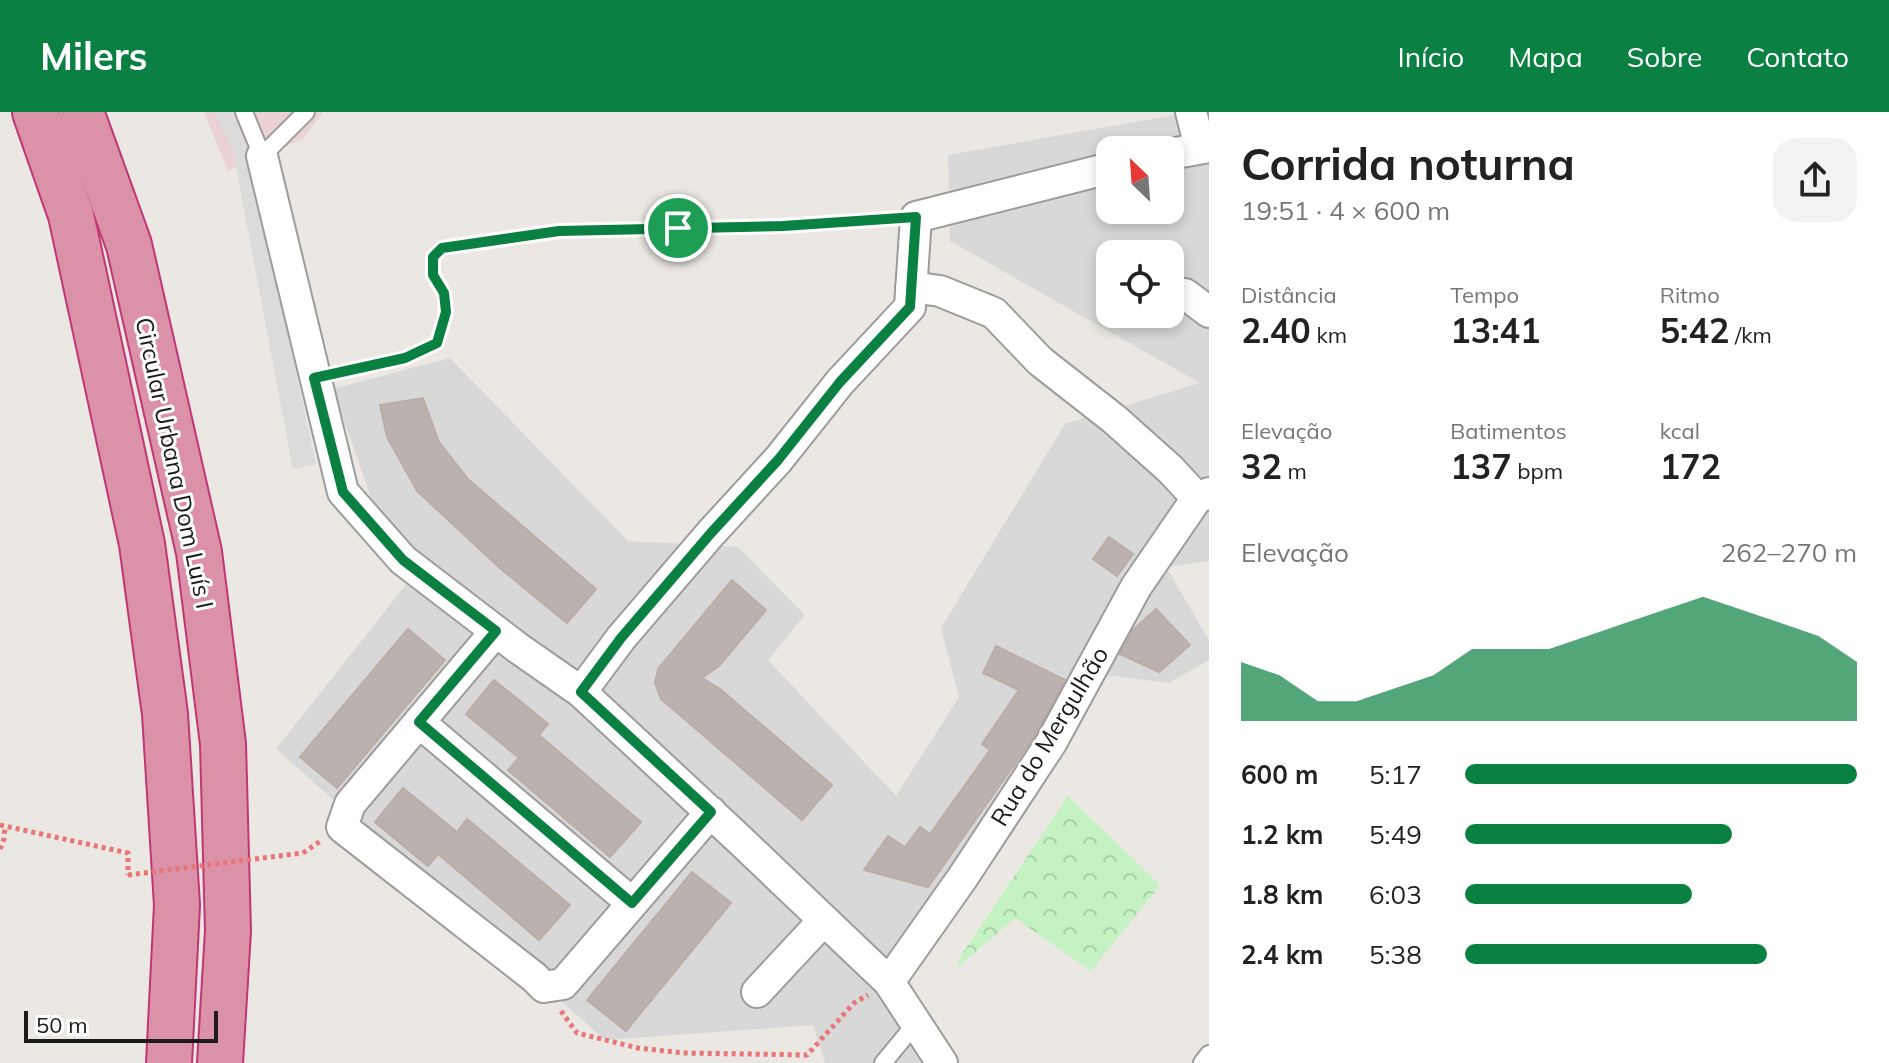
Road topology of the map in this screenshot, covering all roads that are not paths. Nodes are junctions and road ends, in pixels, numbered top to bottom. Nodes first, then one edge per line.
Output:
1 (11, 112) edge
2 (35, 112) edge
3 (81, 112) edge
4 (113, 112) edge
5 (244, 112) edge
6 (306, 112) edge
7 (1191, 112) edge
8 (1204, 147) edge
9 (1184, 151) edge
10 (262, 156) junction
11 (1096, 172) edge
12 (71, 215) junction
13 (129, 245) junction
14 (911, 287) junction
15 (1184, 294) edge
16 (1209, 312) edge
17 (1203, 496) edge
18 (496, 631) junction
19 (581, 692) junction
20 (419, 722) junction
21 (711, 812) junction
22 (632, 903) junction
23 (824, 920) junction
24 (889, 982) junction
25 (757, 992) dead end
26 (916, 1023) junction
27 (1209, 1054) edge
28 (169, 1063) edge
29 (220, 1063) edge
30 (883, 1063) edge
31 (942, 1063) edge
32 (1202, 1063) edge

1 - 12 highway
2 - 12 highway, Circular Urbana Dom Luís I
3 - 13 highway, Circular Urbana Dom Luís I
4 - 13 highway
5 - 10 lane
6 - 10 lane
7 - 8 street
8 - 9 street
10 - 18 street
11 - 14 street
12 - 28 highway, Circular Urbana Dom Luís I
13 - 29 highway, Circular Urbana Dom Luís I
14 - 17 street
14 - 19 street
15 - 16 street
17 - 24 street, Rua do Mergulhão
18 - 19 street
18 - 20 street
19 - 21 street
20 - 22 street
20 - 22 street
21 - 22 street
21 - 23 street
23 - 24 street
23 - 25 street
24 - 26 street
26 - 30 lane
26 - 31 street
27 - 32 lane

